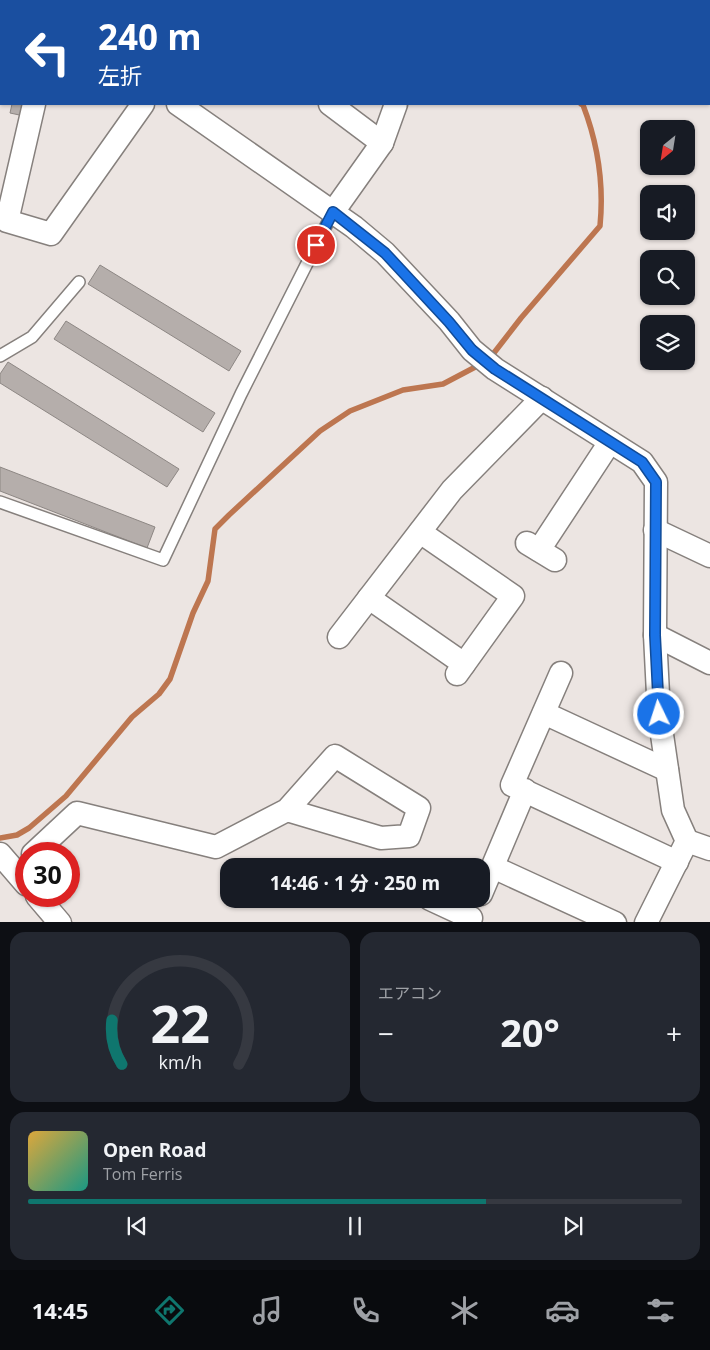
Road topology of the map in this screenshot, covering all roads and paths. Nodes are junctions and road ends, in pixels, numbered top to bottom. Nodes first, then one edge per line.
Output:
1 (34, 105) edge
2 (142, 105) edge
3 (179, 105) edge
4 (331, 105) edge
5 (396, 105) edge
6 (382, 143) junction
7 (333, 212) junction
8 (79, 282) dead end
9 (0, 356) edge
10 (542, 398) junction
11 (610, 442) junction
12 (0, 502) edge
13 (655, 530) junction
14 (420, 532) junction
15 (540, 551) dead end
16 (710, 556) edge
17 (369, 598) junction
18 (655, 635) junction
19 (339, 637) dead end
20 (710, 663) edge
21 (561, 673) dead end
22 (544, 713) junction
23 (667, 770) junction
24 (525, 790) junction
25 (288, 810) junction
26 (687, 841) junction
27 (46, 842) edge
28 (710, 848) edge
29 (0, 854) edge
30 (677, 862) junction
31 (15, 866) edge
32 (493, 867) junction
33 (490, 874) edge
34 (47, 907) edge
35 (458, 908) edge
36 (473, 913) edge
37 (60, 922) edge
38 (615, 922) edge
39 (646, 922) edge

1 - 2 street
3 - 7 street
4 - 6 street
5 - 6 street
6 - 7 street
7 - 10 street
7 - 12 lane
8 - 9 lane
10 - 11 street
10 - 14 street
11 - 13 street
11 - 15 street
13 - 16 street
13 - 18 street
14 - 17 street
14 - 17 street
17 - 19 street
18 - 20 street
18 - 23 street
21 - 22 street
22 - 23 street
22 - 24 street
23 - 26 street
24 - 30 street
24 - 32 street
25 - 25 street
25 - 27 street
26 - 28 street
26 - 30 street
29 - 31 street
30 - 39 street
32 - 33 street
32 - 38 street
34 - 37 street
35 - 36 street

